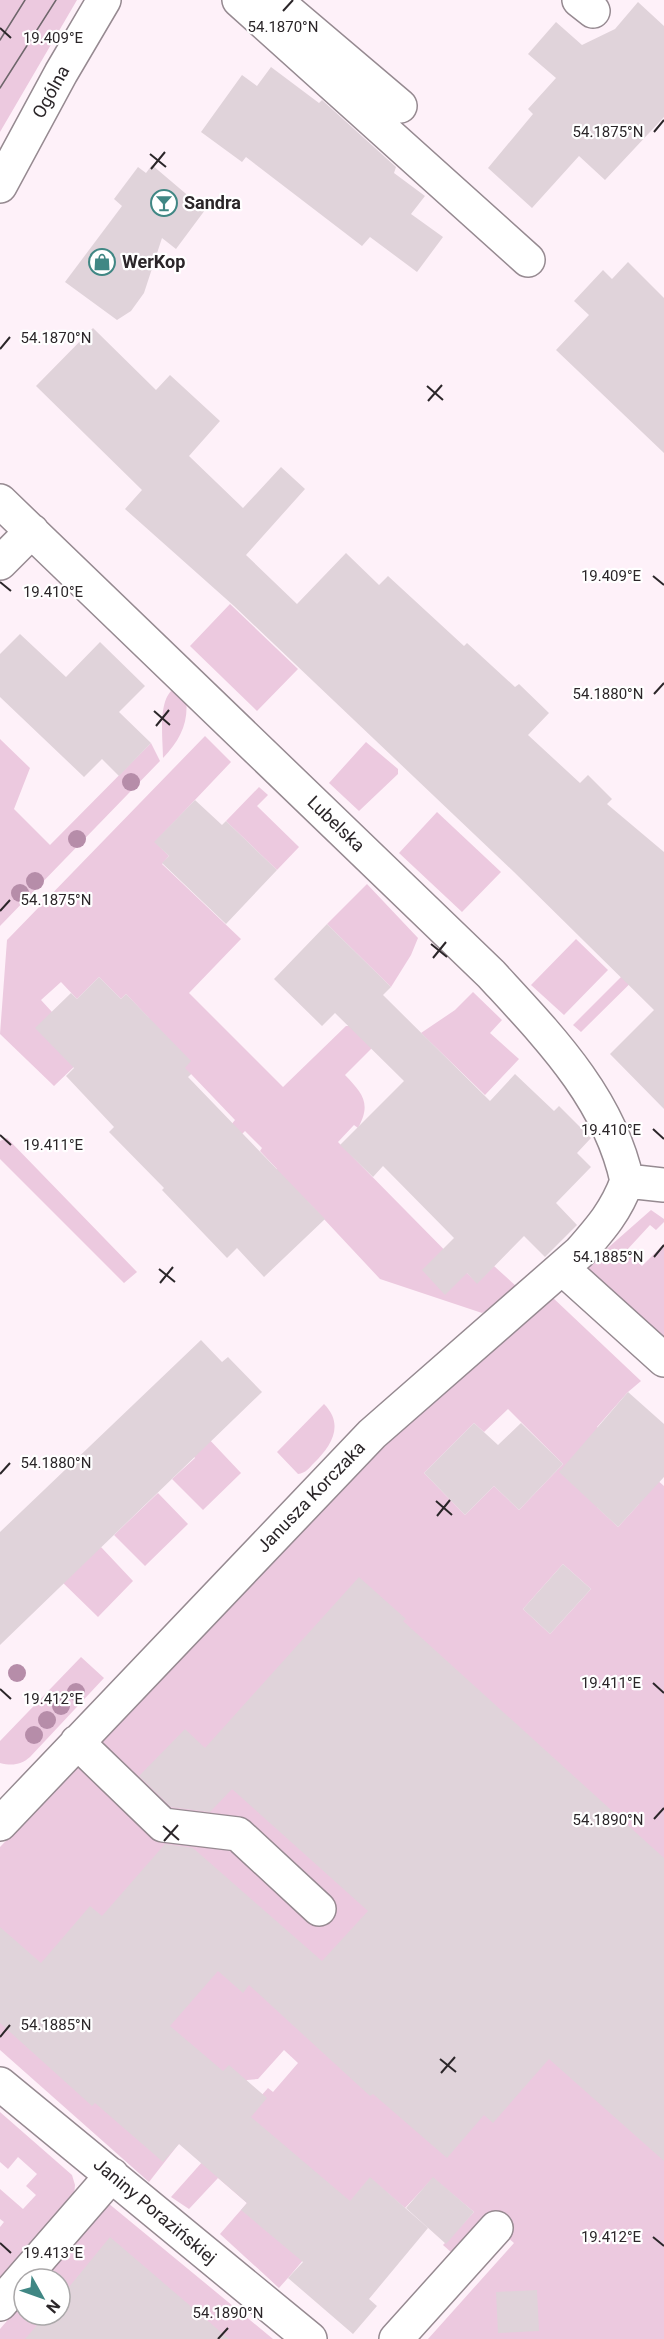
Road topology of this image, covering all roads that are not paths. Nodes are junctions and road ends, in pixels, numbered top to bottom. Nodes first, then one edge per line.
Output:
1 (104, 0) edge
2 (239, 0) edge
3 (275, 0) edge
4 (400, 106) dead end
5 (0, 186) edge
6 (528, 260) dead end
7 (0, 501) edge
8 (32, 531) junction
9 (0, 563) edge
10 (627, 1181) junction
11 (664, 1185) edge
12 (562, 1268) junction
13 (664, 1360) edge
14 (77, 1742) junction
15 (0, 1824) edge
16 (319, 1910) dead end
17 (0, 2084) edge
18 (112, 2175) junction
19 (496, 2228) dead end
20 (0, 2304) edge
21 (310, 2339) edge
22 (396, 2339) edge

1 - 5 street, Ogólna
2 - 6 street
3 - 4 street
7 - 8 street, Lubelska
8 - 9 street
8 - 10 street, Lubelska
10 - 11 street
10 - 12 street, Janusza Korczaka
12 - 13 street
12 - 14 street, Janusza Korczaka
14 - 15 street, Janusza Korczaka
14 - 16 street
17 - 18 street, Janiny Porazińskiej
18 - 20 street
18 - 21 street, Janiny Porazińskiej
19 - 22 street

